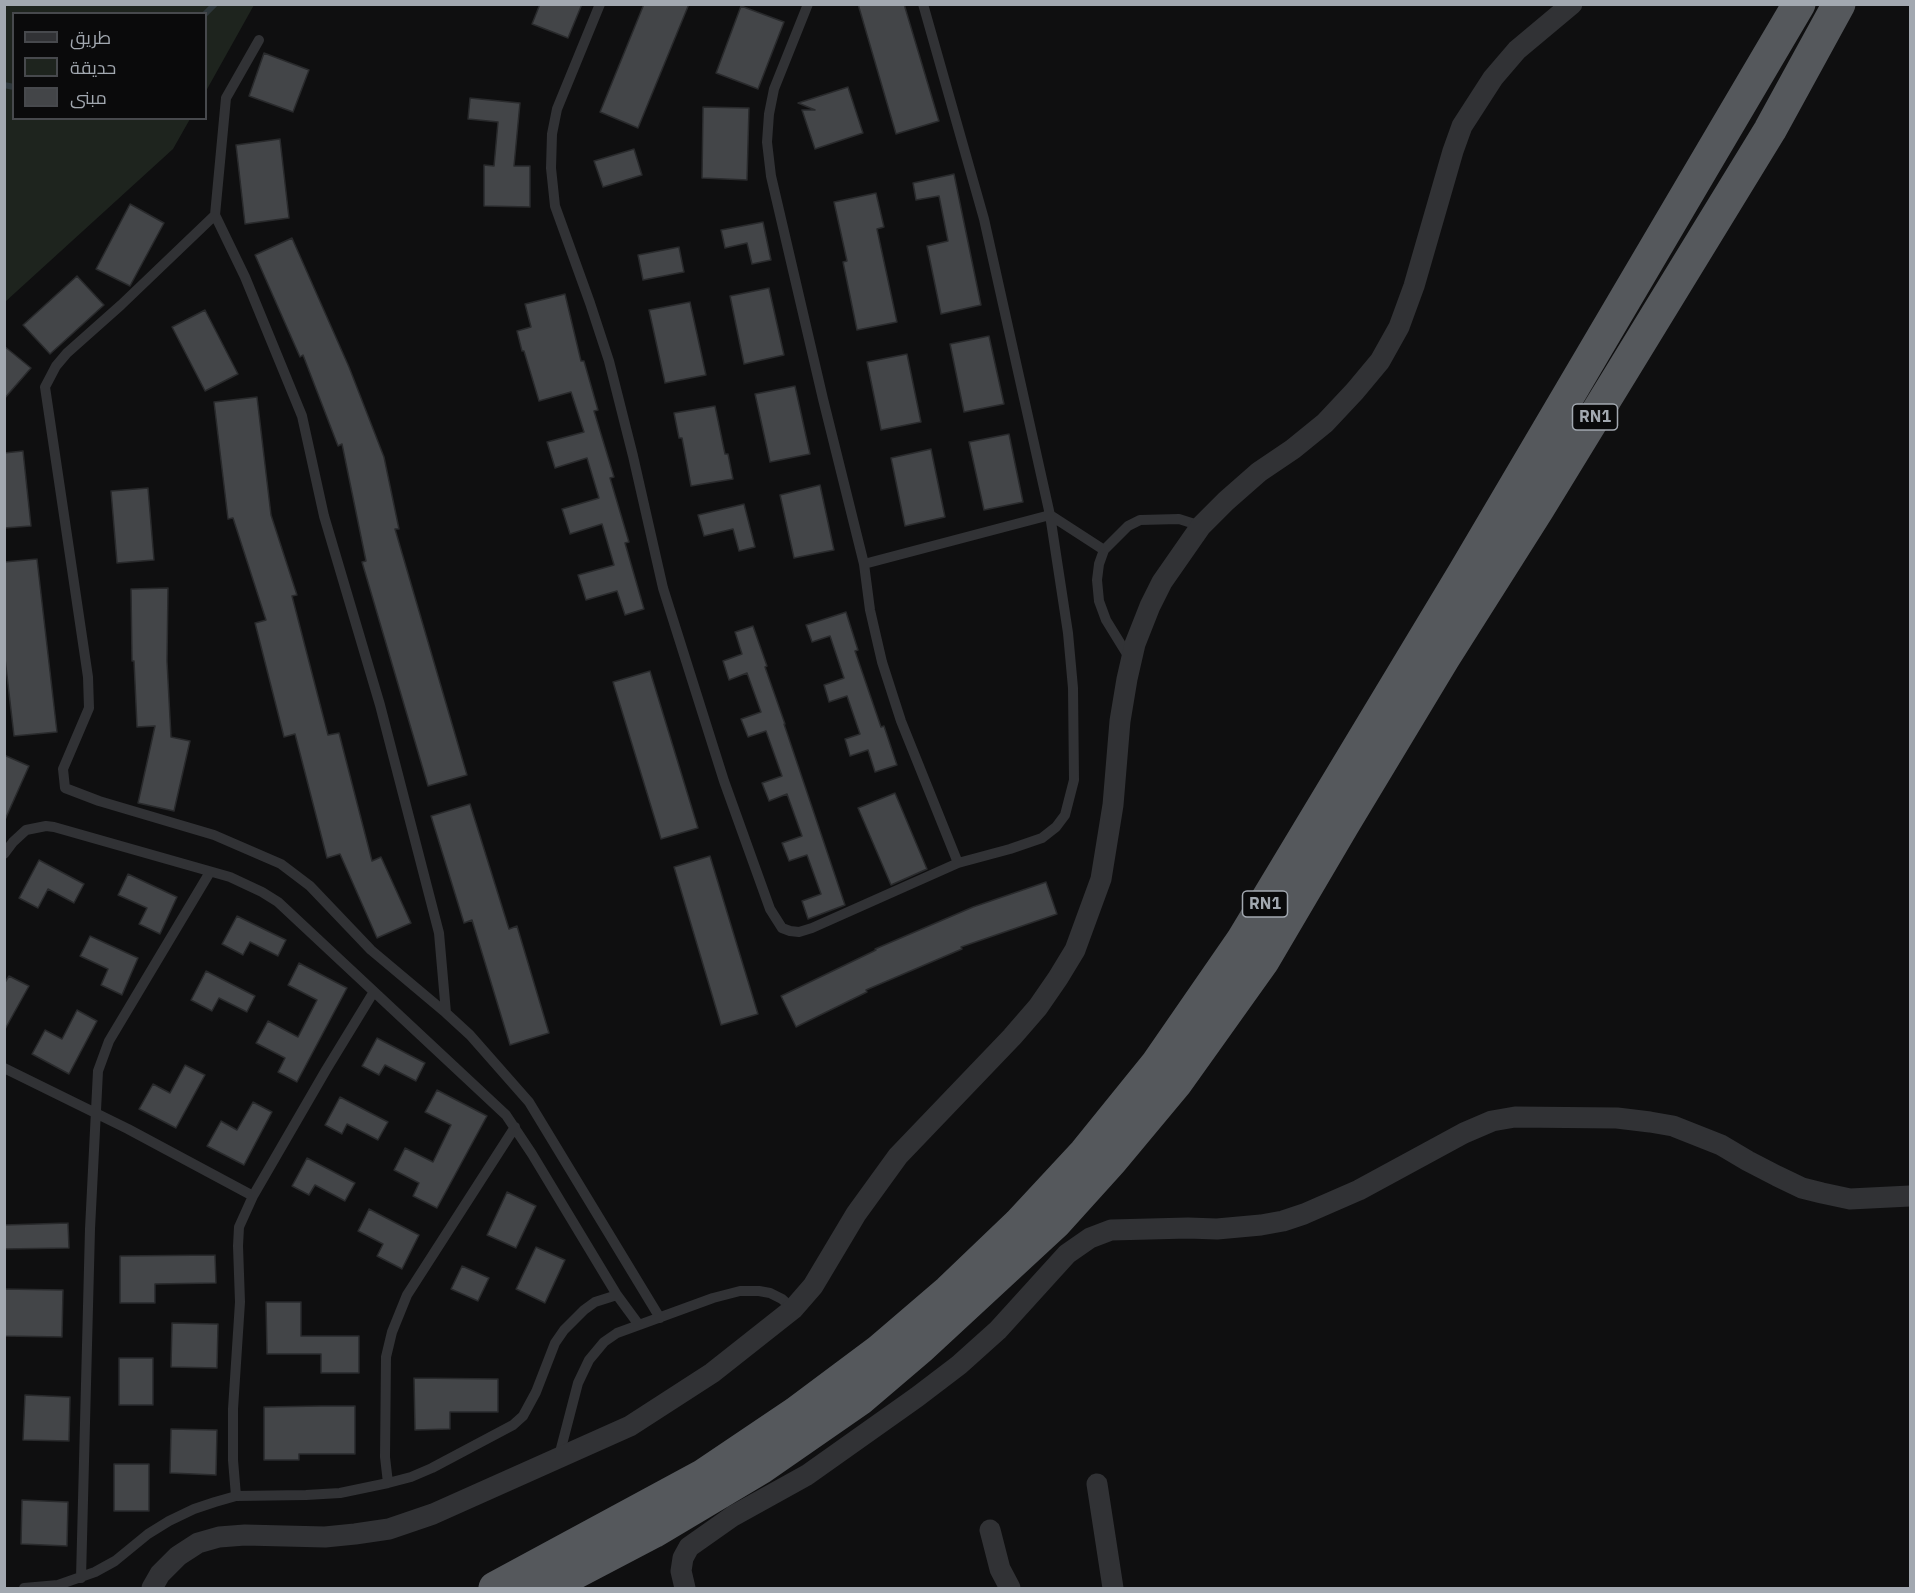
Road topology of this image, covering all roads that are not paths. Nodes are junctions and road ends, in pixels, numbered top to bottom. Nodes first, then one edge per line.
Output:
1 (600, 4) edge
2 (807, 4) edge
3 (923, 4) edge
4 (1572, 4) edge
5 (1799, 4) edge
6 (1839, 4) edge
7 (259, 40) dead end
8 (215, 215) junction
9 (1050, 515) junction
10 (1201, 526) junction
11 (1104, 550) junction
12 (864, 564) junction
13 (1131, 660) junction
14 (4, 854) edge
15 (958, 863) junction
16 (210, 872) junction
17 (374, 993) junction
18 (446, 1013) junction
19 (4, 1068) edge
20 (95, 1112) junction
21 (515, 1127) junction
22 (253, 1196) junction
23 (1911, 1196) edge
24 (617, 1295) junction
25 (793, 1309) junction
26 (660, 1318) junction
27 (639, 1324) junction
28 (559, 1457) junction
29 (388, 1483) junction
30 (1097, 1484) dead end
31 (236, 1496) junction
32 (990, 1530) dead end
33 (81, 1578) junction
34 (24, 1588) edge
35 (152, 1588) edge
36 (495, 1588) edge
37 (546, 1588) edge
38 (685, 1588) edge
39 (1010, 1588) edge
40 (1113, 1588) edge

1 - 15 lane
2 - 12 lane
3 - 9 lane
4 - 10 street
5 - 36 highway, RN1
6 - 37 highway, RN1
7 - 8 lane
8 - 18 lane
8 - 18 lane
9 - 11 lane
9 - 12 lane
9 - 15 lane
10 - 11 lane
10 - 13 street
11 - 13 lane
12 - 15 lane
13 - 25 street
14 - 16 lane
16 - 17 lane
16 - 20 lane
17 - 21 lane
17 - 22 lane
18 - 26 lane
19 - 20 lane
20 - 22 lane
20 - 33 lane
21 - 24 lane
21 - 29 lane
22 - 31 lane
23 - 38 street
24 - 27 lane
24 - 29 lane
25 - 26 lane
25 - 28 street
26 - 27 lane
27 - 28 lane
28 - 35 street
29 - 31 lane
30 - 40 street
31 - 33 lane
32 - 39 street
33 - 34 lane

